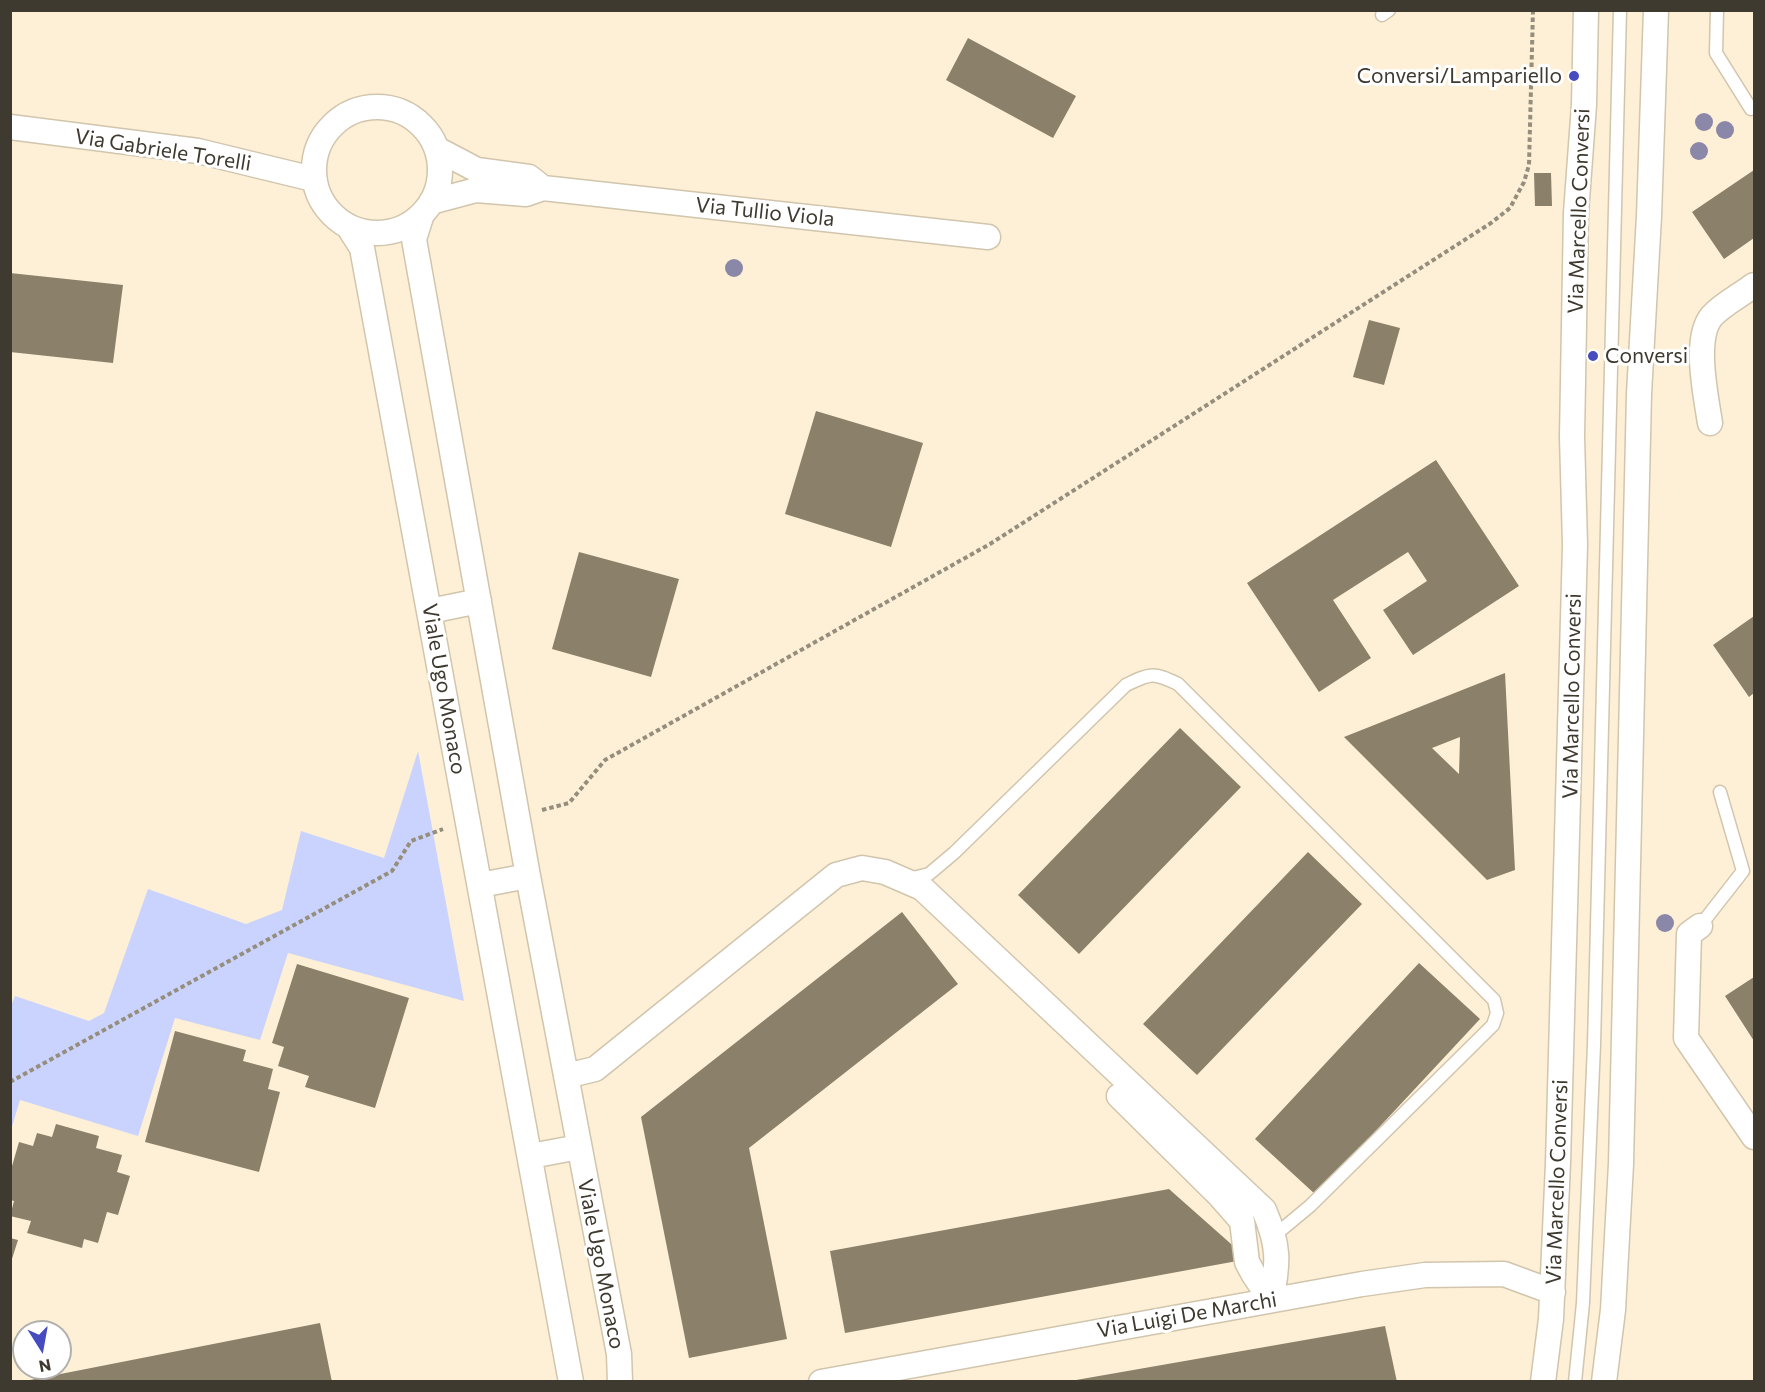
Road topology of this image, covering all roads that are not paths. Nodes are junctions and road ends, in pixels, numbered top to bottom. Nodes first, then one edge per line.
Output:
1 (1586, 10) edge
2 (1620, 10) edge
3 (1656, 10) edge
4 (1717, 10) edge
5 (1755, 107) edge
6 (10, 127) edge
7 (436, 149) junction
8 (313, 179) junction
9 (543, 188) junction
10 (427, 208) junction
11 (348, 226) junction
12 (988, 237) dead end
13 (1755, 285) edge
14 (1710, 423) dead end
15 (479, 601) junction
16 (430, 611) junction
17 (1720, 792) dead end
18 (528, 876) junction
19 (905, 880) junction
20 (480, 885) junction
21 (1700, 926) joint
22 (566, 1076) junction
23 (1755, 1137) edge
24 (579, 1146) junction
25 (531, 1156) junction
26 (1275, 1235) junction
27 (1552, 1292) junction
28 (1271, 1300) junction
29 (901, 1373) edge
30 (571, 1382) edge
31 (620, 1382) edge
32 (821, 1382) edge
33 (1543, 1382) edge
34 (1575, 1382) edge
35 (1604, 1382) edge

1 - 27 street, Via Marcello Conversi
2 - 34 lane, Via Marcello Conversi
3 - 35 street
4 - 5 lane
6 - 8 street, Via Gabriele Torelli
7 - 8 street
7 - 9 street, Via Tullio Viola
7 - 10 street
8 - 11 street
9 - 10 street, Via Tullio Viola
9 - 12 street, Via Tullio Viola
10 - 11 street
10 - 15 street, Viale Ugo Monaco
11 - 16 street, Viale Ugo Monaco
13 - 14 street
15 - 16 street
15 - 18 street, Viale Ugo Monaco
16 - 20 street, Viale Ugo Monaco
17 - 21 lane
18 - 20 street
18 - 22 street, Viale Ugo Monaco
19 - 22 street
19 - 26 street
19 - 26 lane
19 - 28 street
20 - 25 street, Viale Ugo Monaco
21 - 23 street
22 - 24 street, Viale Ugo Monaco
24 - 25 street
24 - 31 street, Viale Ugo Monaco
25 - 30 street, Viale Ugo Monaco
26 - 28 street
27 - 28 street, Via Luigi De Marchi
27 - 33 street, Via Marcello Conversi
28 - 29 street, Via Luigi De Marchi
29 - 32 street, Via Luigi De Marchi

